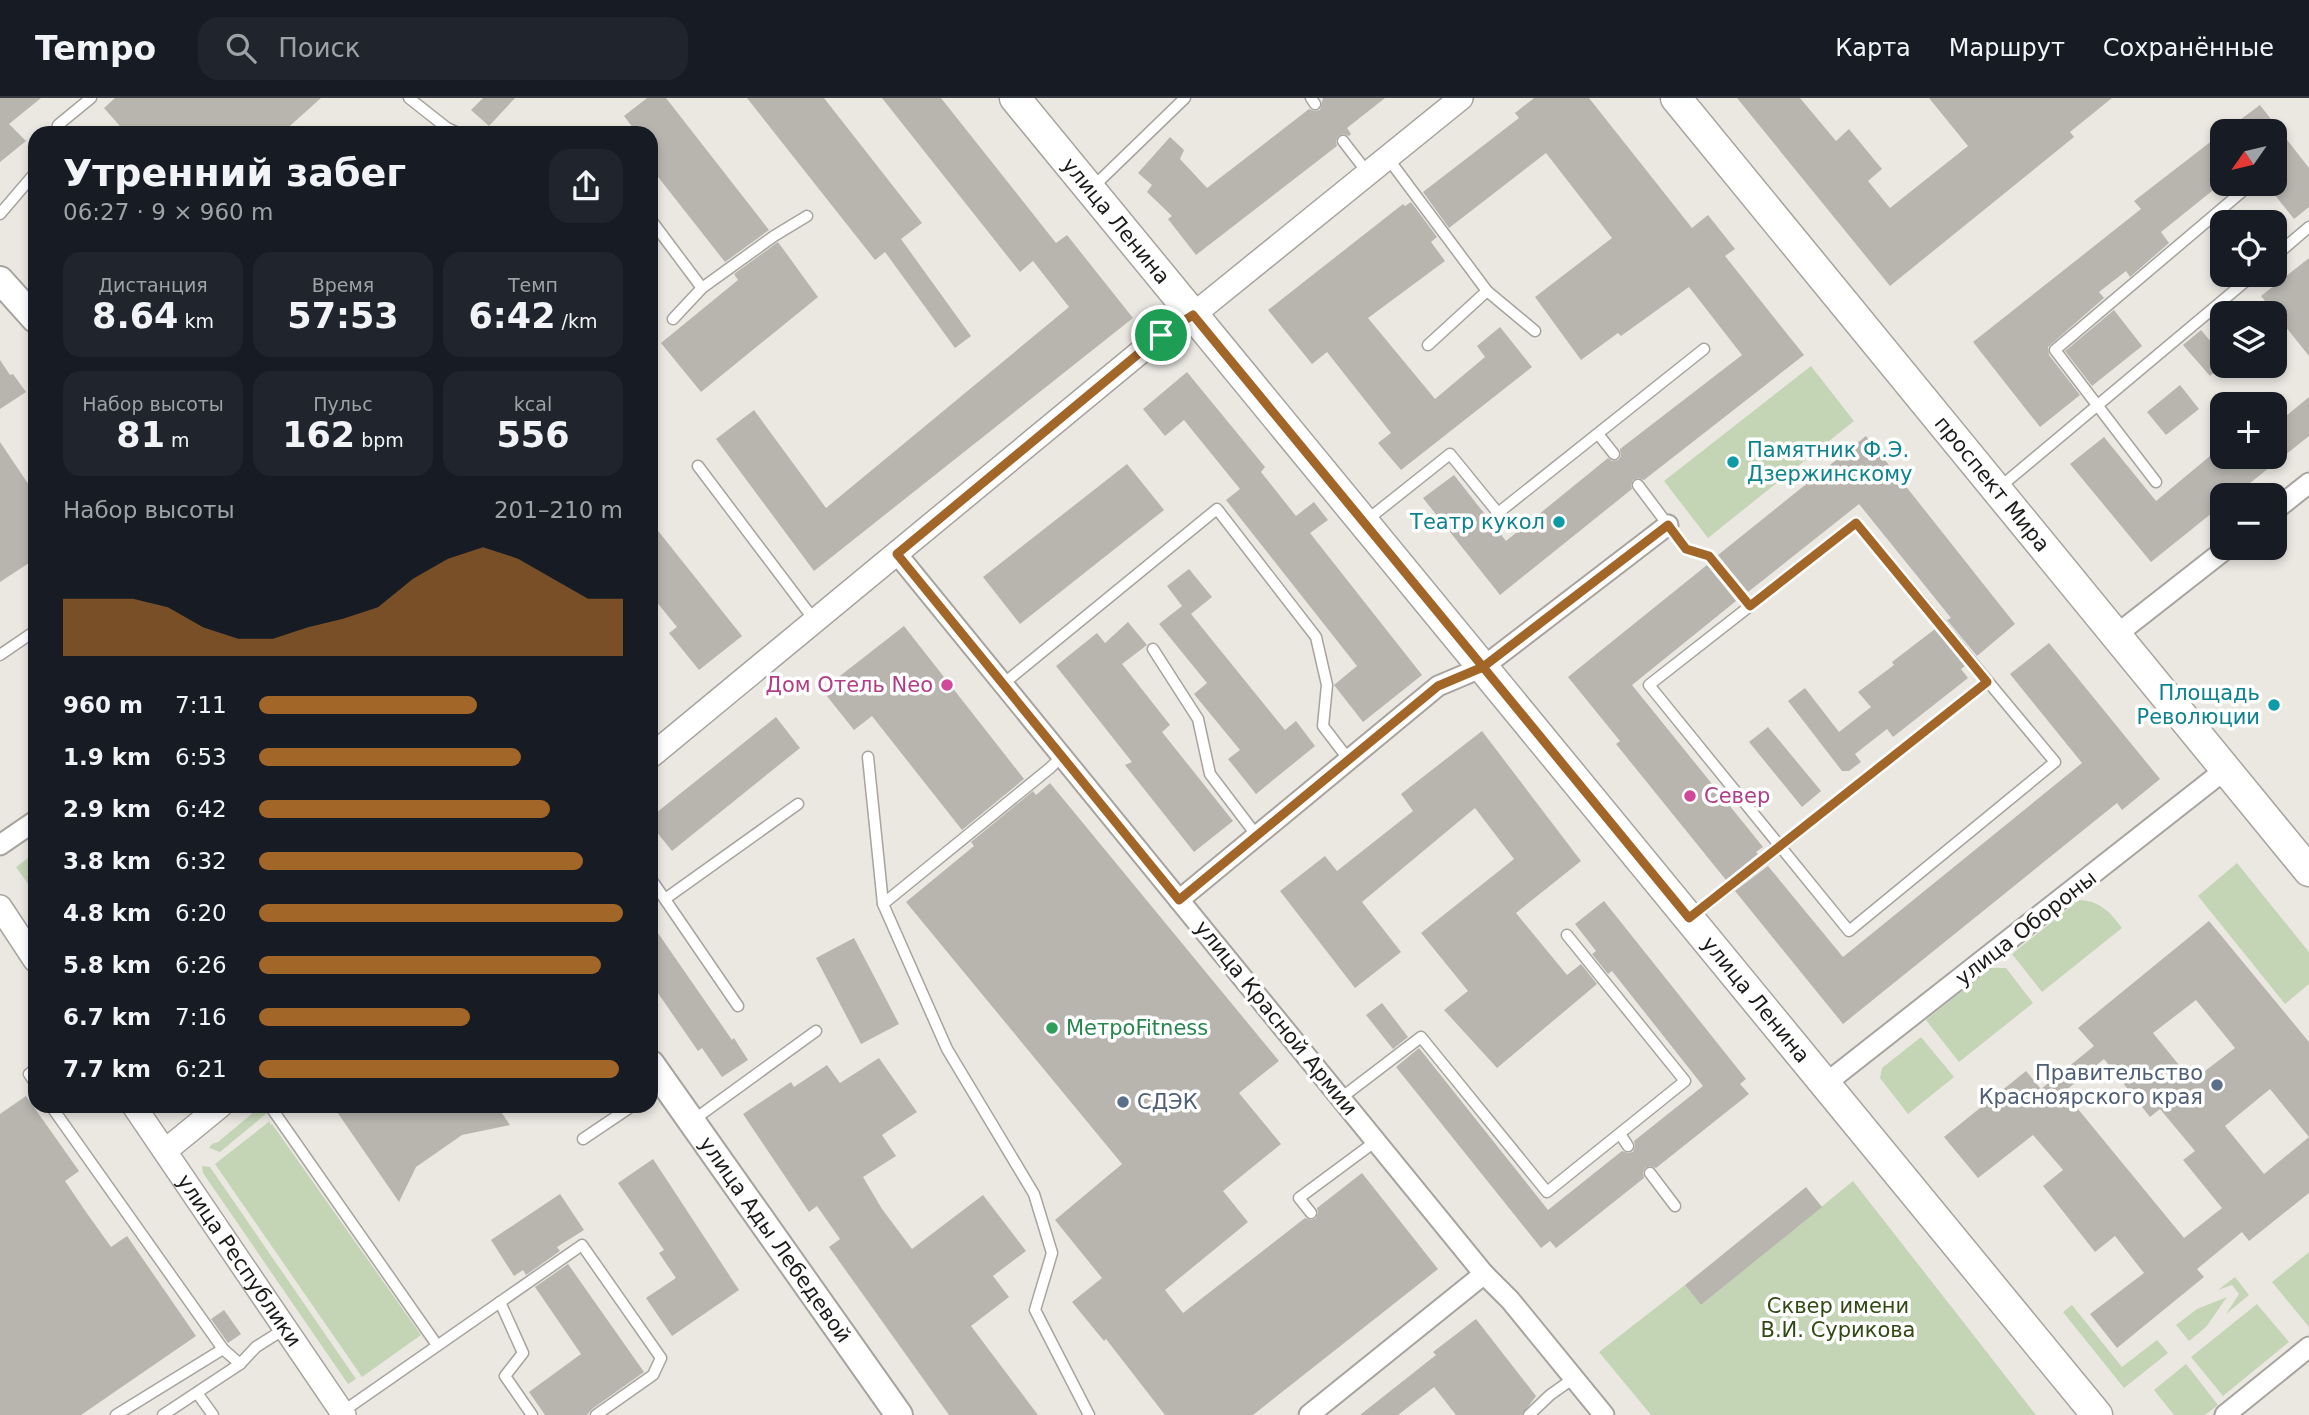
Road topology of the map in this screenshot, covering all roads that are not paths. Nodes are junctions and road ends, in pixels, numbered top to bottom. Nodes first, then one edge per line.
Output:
1 (91, 98) edge
2 (409, 98) edge
3 (1015, 98) edge
4 (1185, 98) edge
5 (1461, 98) edge
6 (1676, 98) edge
7 (58, 126) edge
8 (444, 126) edge
9 (1343, 141) dead end
10 (1387, 158) junction
11 (1367, 173) junction
12 (28, 181) edge
13 (1090, 190) junction
14 (2237, 196) edge
15 (0, 214) edge
16 (807, 216) dead end
17 (2309, 227) edge
18 (658, 229) edge
19 (2287, 246) edge
20 (2, 287) edge
21 (2239, 287) edge
22 (702, 288) junction
23 (1487, 291) junction
24 (28, 312) edge
25 (1193, 315) junction
26 (673, 319) dead end
27 (1535, 331) dead end
28 (1428, 345) dead end
29 (1704, 349) dead end
30 (2098, 407) junction
31 (1598, 434) junction
32 (1614, 454) dead end
33 (698, 466) dead end
34 (2156, 482) dead end
35 (2309, 483) edge
36 (1638, 485) dead end
37 (1997, 490) junction
38 (2287, 500) edge
39 (1364, 523) junction
40 (1668, 525) junction
41 (897, 554) junction
42 (2212, 560) edge
43 (1750, 606) junction
44 (815, 621) junction
45 (2116, 635) junction
46 (28, 636) edge
47 (1153, 649) dead end
48 (0, 655) edge
49 (1483, 667) junction
50 (1987, 682) junction
51 (1003, 684) junction
52 (658, 750) edge
53 (1062, 756) junction
54 (868, 757) dead end
55 (1349, 760) junction
56 (2226, 769) junction
57 (798, 804) dead end
58 (28, 826) edge
59 (1257, 836) junction
60 (0, 845) edge
61 (1779, 846) junction
62 (2309, 871) edge
63 (658, 889) edge
64 (665, 899) junction
65 (1179, 900) junction
66 (883, 904) junction
67 (0, 907) edge
68 (1689, 918) junction
69 (1567, 935) dead end
70 (28, 949) edge
71 (738, 1006) dead end
72 (816, 1031) dead end
73 (658, 1079) edge
74 (1825, 1084) junction
75 (1341, 1098) junction
76 (56, 1113) edge
77 (139, 1113) edge
78 (211, 1113) edge
79 (275, 1113) edge
80 (622, 1113) edge
81 (691, 1121) junction
82 (1620, 1135) junction
83 (583, 1139) dead end
84 (1376, 1141) junction
85 (1628, 1146) dead end
86 (165, 1151) junction
87 (1650, 1173) dead end
88 (1675, 1206) dead end
89 (1311, 1213) dead end
90 (1484, 1274) junction
91 (500, 1302) junction
92 (286, 1328) junction
93 (438, 1345) junction
94 (2309, 1347) edge
95 (223, 1349) junction
96 (240, 1364) junction
97 (1574, 1378) junction
98 (197, 1393) junction
99 (343, 1413) edge
100 (116, 1415) edge
101 (163, 1415) edge
102 (213, 1415) edge
103 (532, 1415) edge
104 (596, 1415) edge
105 (899, 1415) edge
106 (1089, 1415) edge
107 (1309, 1415) edge
108 (1528, 1415) edge
109 (1604, 1415) edge
110 (2097, 1415) edge
111 (2225, 1415) edge

1 - 7 lane
2 - 8 lane
3 - 13 main road, улица Ленина
4 - 13 lane
5 - 10 street
6 - 37 main road, проспект Мира
9 - 11 lane
10 - 11 street
10 - 23 lane
11 - 25 street
12 - 15 lane
13 - 25 main road, улица Ленина
14 - 30 lane
16 - 22 lane
17 - 19 lane
18 - 22 lane
20 - 24 main road
21 - 30 lane
22 - 26 lane
23 - 27 lane
23 - 28 lane
25 - 39 main road, улица Ленина
25 - 41 street
29 - 31 lane
30 - 34 lane
30 - 37 lane
31 - 32 lane
31 - 39 lane
33 - 44 lane
35 - 38 street
36 - 40 lane
37 - 45 main road, проспект Мира
39 - 49 main road, улица Ленина
40 - 43 lane
40 - 49 street
41 - 44 street
41 - 51 street, улица Красной Армии
42 - 45 street
43 - 50 lane
43 - 61 lane
44 - 52 street
45 - 56 main road, проспект Мира
46 - 48 lane
47 - 59 lane
49 - 55 street
49 - 68 main road, улица Ленина
50 - 61 lane
50 - 61 lane
51 - 53 street, улица Красной Армии
51 - 55 lane
53 - 65 street, улица Красной Армии
53 - 66 lane
54 - 66 lane
55 - 59 street
56 - 62 main road, проспект Мира
56 - 74 street, улица Обороны
57 - 64 lane
58 - 60 street
59 - 65 street
61 - 68 lane
63 - 64 lane
64 - 71 lane
65 - 75 street, улица Красной Армии
66 - 106 lane
67 - 70 street
68 - 74 main road, улица Ленина
69 - 82 lane
72 - 81 lane
73 - 81 main road, улица Ады Лебедевой
74 - 110 main road, улица Ленина
75 - 82 lane
75 - 84 street, улица Красной Армии
76 - 95 lane
77 - 86 street, улица Республики
78 - 86 street
79 - 93 lane
80 - 83 lane
81 - 105 main road, улица Ады Лебедевой
82 - 85 lane
84 - 89 lane
84 - 90 street, улица Красной Армии
86 - 92 street, улица Республики
87 - 88 lane
90 - 97 street, улица Красной Армии
90 - 107 street
91 - 93 lane
91 - 103 lane
91 - 104 lane
92 - 96 lane
92 - 99 street, улица Республики
93 - 99 lane
94 - 111 street
95 - 96 lane
95 - 100 lane
96 - 98 lane
97 - 108 lane
97 - 109 street, улица Красной Армии
98 - 101 lane
98 - 102 lane

